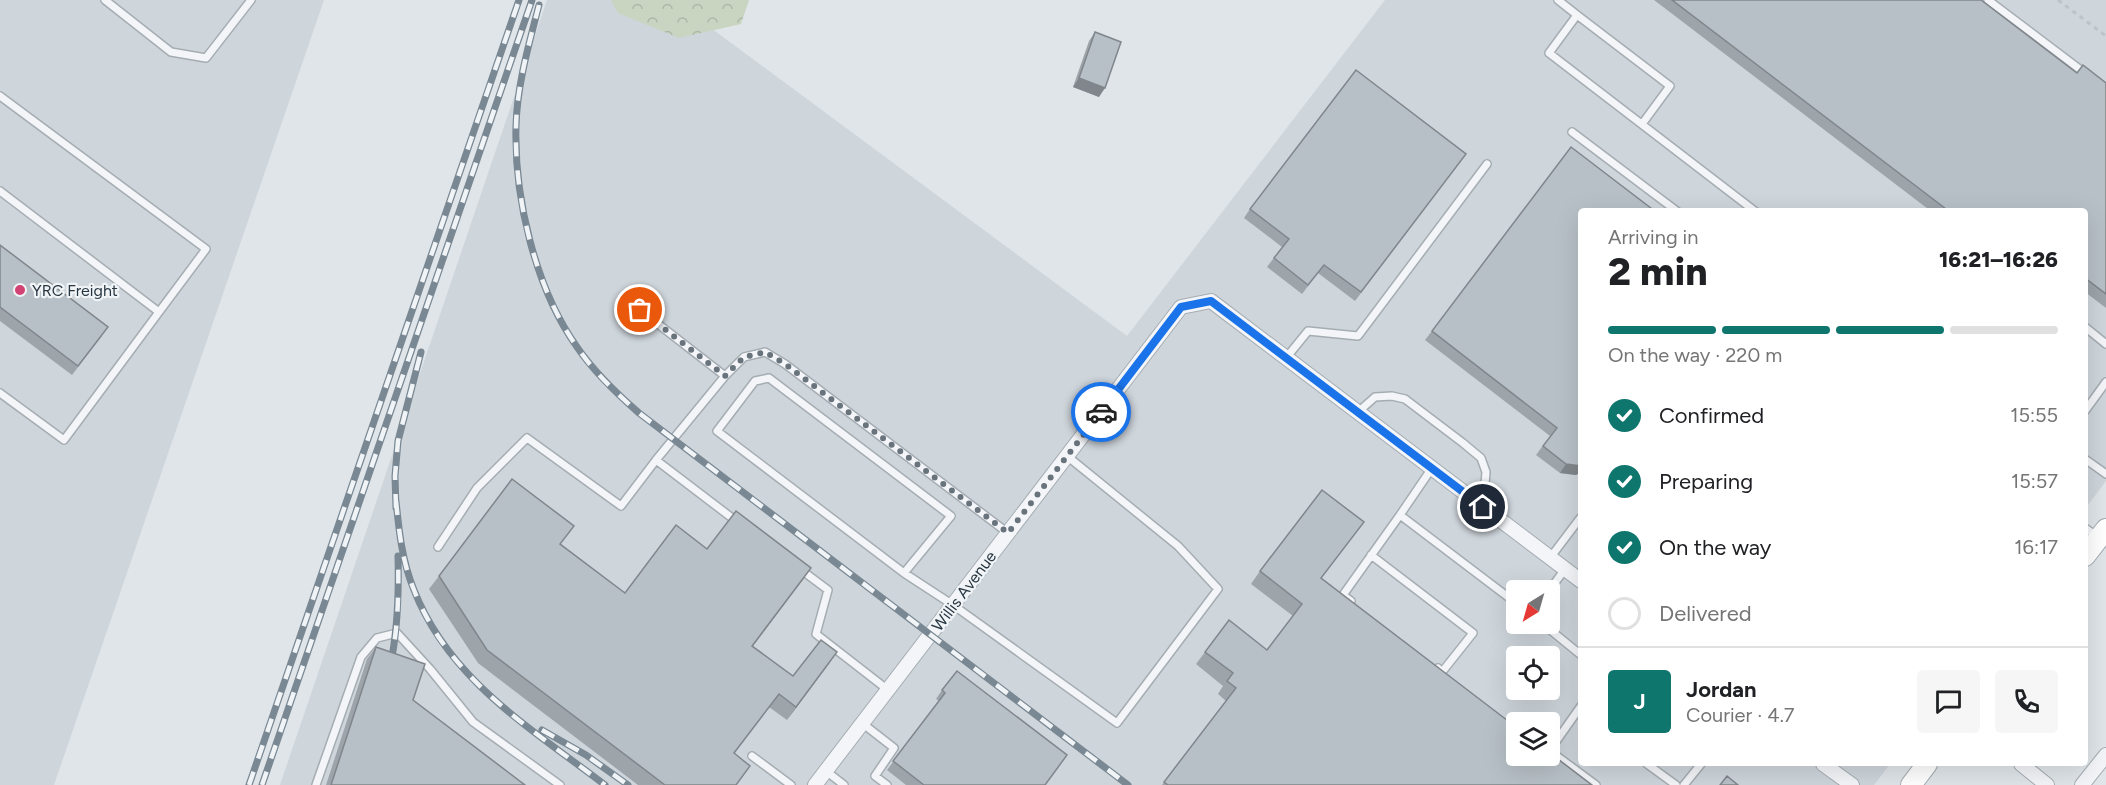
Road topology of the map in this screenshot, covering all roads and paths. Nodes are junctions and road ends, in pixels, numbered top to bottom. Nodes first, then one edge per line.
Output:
1 (105, 0) edge
2 (251, 0) edge
3 (1988, 0) edge
4 (2058, 0) edge
5 (1563, 2) edge
6 (1576, 15) junction
7 (2106, 36) edge
8 (2097, 82) edge
9 (0, 96) edge
10 (1642, 124) junction
11 (1572, 132) dead end
12 (1487, 164) dead end
13 (0, 191) edge
14 (1673, 208) edge
15 (1751, 208) edge
16 (640, 310) dead end
17 (159, 312) junction
18 (2088, 329) edge
19 (2106, 344) edge
20 (1286, 358) junction
21 (725, 376) junction
22 (2106, 382) edge
23 (0, 393) edge
24 (2088, 407) edge
25 (1358, 412) junction
26 (1067, 456) junction
27 (656, 460) junction
28 (2088, 461) edge
29 (1432, 468) junction
30 (2106, 474) edge
31 (1483, 507) junction
32 (1400, 515) junction
33 (1578, 522) edge
34 (742, 525) edge
35 (2097, 532) edge
36 (1008, 533) junction
37 (438, 547) dead end
38 (2088, 550) edge
39 (1371, 555) junction
40 (1550, 558) junction
41 (790, 561) edge
42 (1565, 569) junction
43 (904, 573) junction
44 (1578, 579) edge
45 (1557, 580) edge
46 (1506, 595) edge
47 (953, 605) junction
48 (1361, 609) edge
49 (1555, 634) edge
50 (1578, 653) edge
51 (1433, 665) edge
52 (888, 690) junction
53 (1578, 714) edge
54 (862, 723) junction
55 (1560, 737) edge
56 (2106, 755) edge
57 (752, 756) dead end
58 (1560, 758) edge
59 (1650, 766) edge
60 (1699, 766) edge
61 (1826, 766) edge
62 (1925, 766) edge
63 (2023, 766) edge
64 (826, 771) junction
65 (2044, 784) edge
66 (316, 785) edge
67 (560, 785) edge
68 (791, 785) edge
69 (815, 785) edge
70 (844, 785) edge
71 (887, 785) edge
72 (1596, 785) edge
73 (1676, 785) edge
74 (1684, 785) edge
75 (1852, 785) edge
76 (1911, 785) edge
77 (2082, 785) edge

1 - 2 lane
3 - 8 lane
4 - 7 path
5 - 6 lane
6 - 10 lane
6 - 10 lane
9 - 17 lane
10 - 15 lane
11 - 14 lane
12 - 20 lane
13 - 17 lane
16 - 21 lane
17 - 23 lane
18 - 19 lane
20 - 25 street
20 - 26 street, Willis Avenue
21 - 27 lane
21 - 36 lane
22 - 24 lane
25 - 29 street
25 - 31 lane
26 - 36 street, Willis Avenue
26 - 47 lane
27 - 34 lane
27 - 37 lane
28 - 30 lane
29 - 31 street
29 - 32 lane
31 - 40 street
32 - 39 lane
32 - 46 lane
33 - 40 lane
35 - 38 main road
36 - 47 street, Willis Avenue
39 - 48 lane
39 - 51 lane
40 - 42 street
41 - 52 lane
42 - 44 street
42 - 45 lane
43 - 43 lane
43 - 47 lane
47 - 52 street, Willis Avenue
49 - 50 lane
52 - 54 street, Willis Avenue
53 - 55 lane
54 - 64 street, Willis Avenue
54 - 71 lane
56 - 77 street
57 - 68 lane
58 - 72 lane
59 - 73 lane
60 - 74 lane
61 - 75 street
62 - 76 main road
63 - 65 street
64 - 69 street, Willis Avenue
64 - 70 lane
66 - 67 lane

